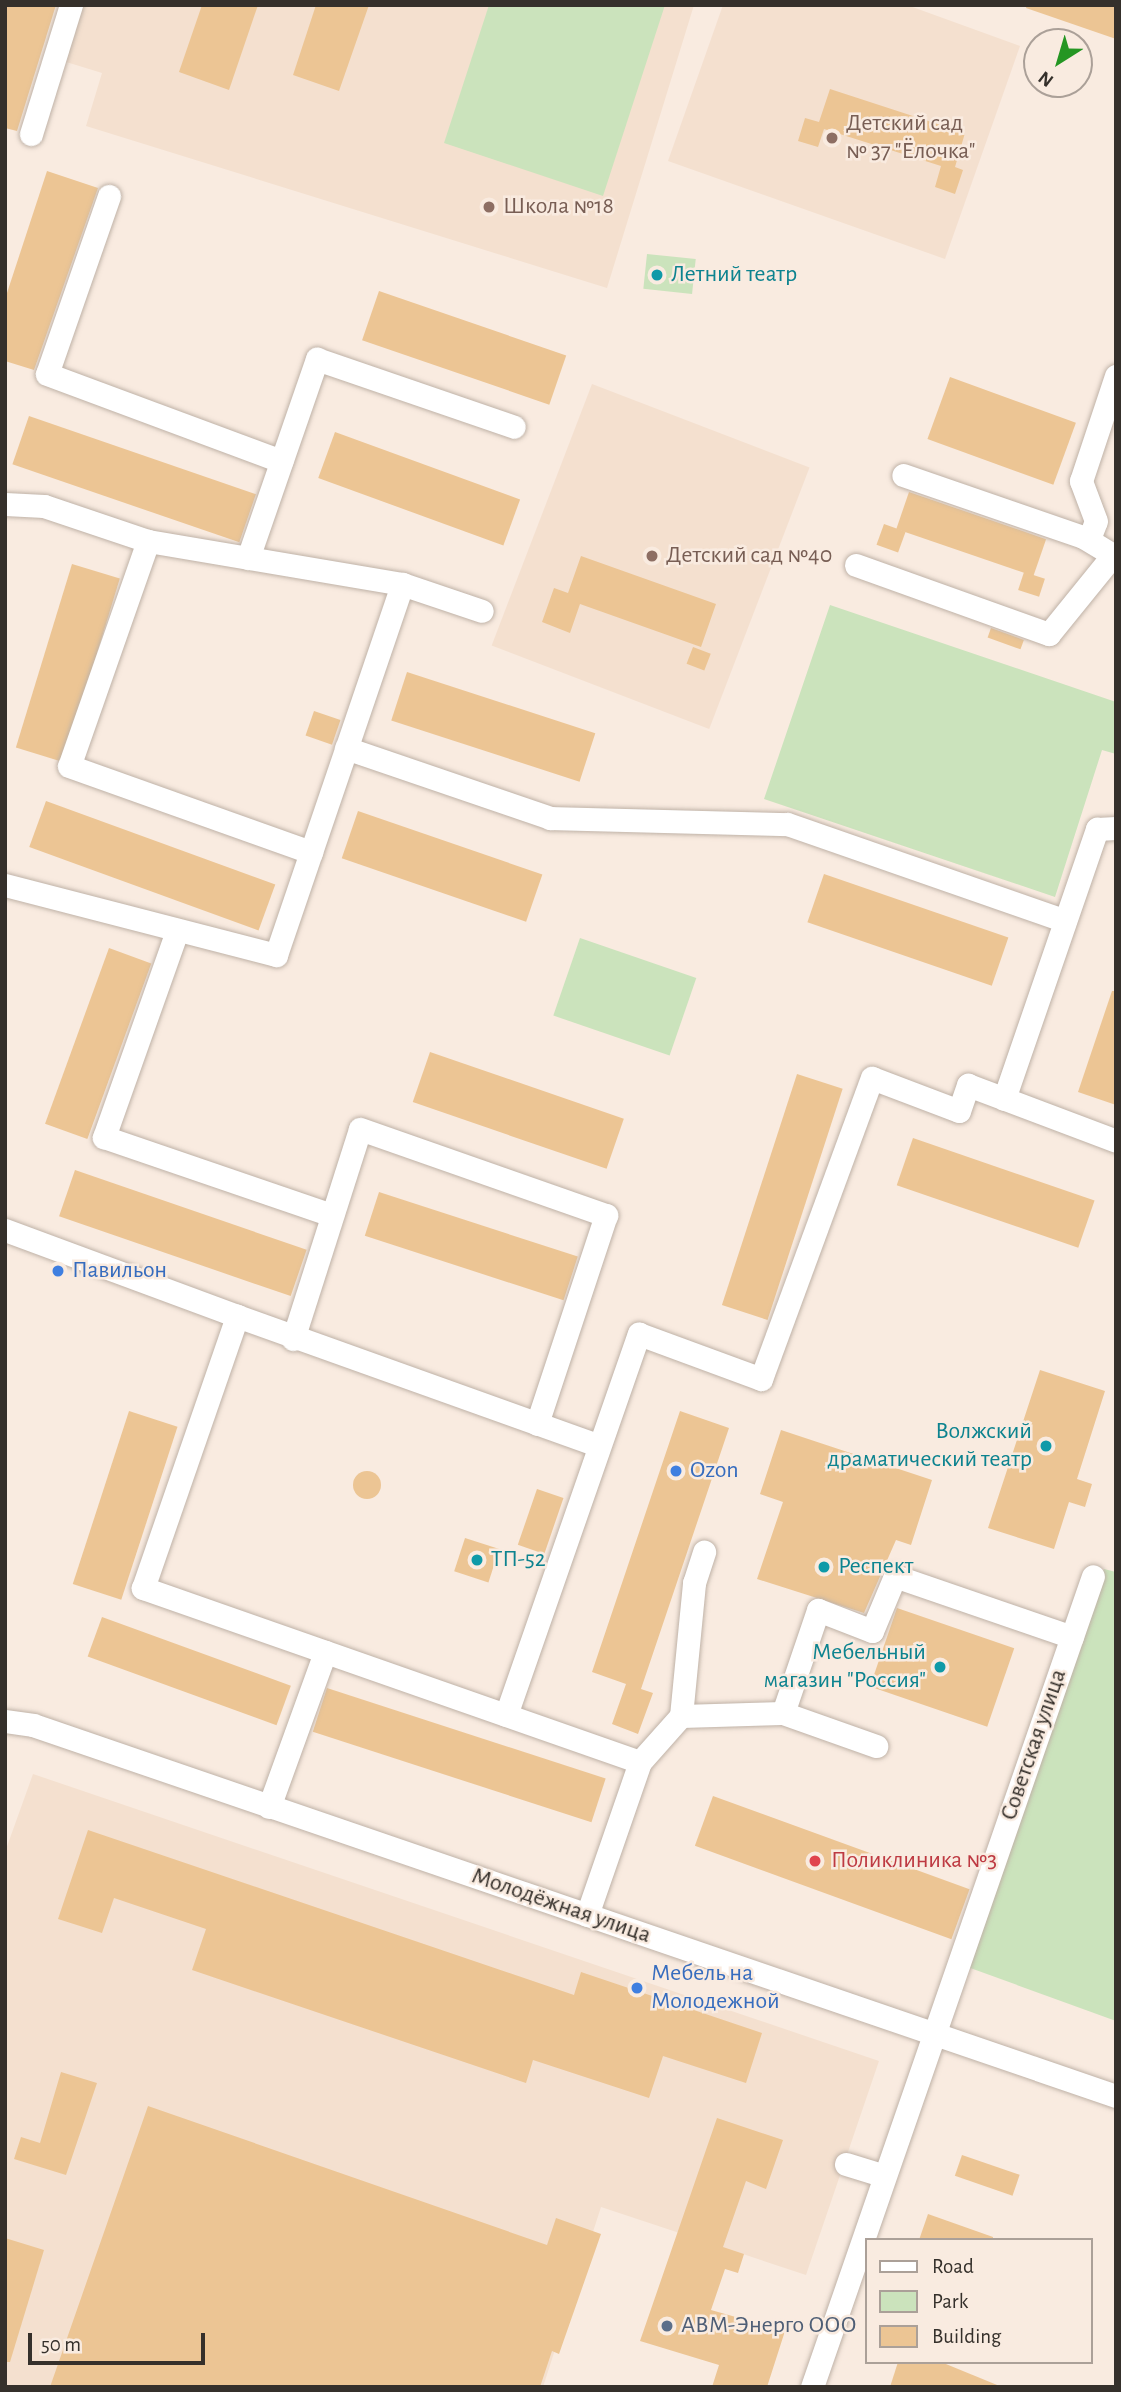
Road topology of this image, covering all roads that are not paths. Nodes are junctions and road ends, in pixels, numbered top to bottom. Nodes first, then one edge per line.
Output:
1 (71, 5) edge
2 (31, 134) dead end
3 (109, 196) dead end
4 (1116, 376) edge
5 (514, 428) dead end
6 (281, 461) junction
7 (902, 475) dead end
8 (5, 504) edge
9 (1089, 539) junction
10 (148, 541) junction
11 (1115, 553) edge
12 (248, 558) junction
13 (856, 565) dead end
14 (402, 584) junction
15 (482, 611) dead end
16 (346, 748) junction
17 (1116, 828) edge
18 (311, 852) junction
19 (5, 885) edge
20 (1065, 921) junction
21 (177, 931) junction
22 (1004, 1099) junction
23 (1116, 1141) edge
24 (332, 1215) junction
25 (5, 1230) edge
26 (237, 1317) junction
27 (293, 1339) junction
28 (537, 1424) junction
29 (598, 1445) junction
30 (704, 1552) dead end
31 (1093, 1576) dead end
32 (1072, 1637) junction
33 (325, 1652) junction
34 (783, 1713) junction
35 (506, 1715) junction
36 (681, 1716) junction
37 (5, 1721) edge
38 (876, 1746) dead end
39 (640, 1762) junction
40 (269, 1807) junction
41 (587, 1915) junction
42 (932, 2034) junction
43 (1116, 2096) edge
44 (846, 2164) dead end
45 (883, 2175) junction
46 (812, 2387) edge

1 - 2 street
3 - 6 street
4 - 9 street
5 - 6 street
6 - 12 street
7 - 9 street
8 - 10 street
9 - 11 street
10 - 12 street
10 - 18 street
11 - 13 street
12 - 14 street
14 - 15 street
14 - 16 street
16 - 18 street
16 - 20 street
17 - 20 street
18 - 21 street
19 - 21 street
20 - 22 street
21 - 24 street
22 - 23 street
22 - 29 street
24 - 27 street
24 - 28 street
25 - 26 street
26 - 27 street
26 - 33 street
27 - 28 street
28 - 29 street
29 - 35 street
30 - 36 street
31 - 32 street, Советская улица
32 - 34 street
32 - 42 street, Советская улица
33 - 35 street
33 - 40 street
34 - 36 street
34 - 38 street
35 - 39 street
36 - 39 street
37 - 40 street, Молодёжная улица
39 - 41 street
40 - 41 street, Молодёжная улица
41 - 42 street, Молодёжная улица
42 - 43 street, Молодёжная улица
42 - 45 street, Советская улица
44 - 45 street
45 - 46 street, Советская улица

